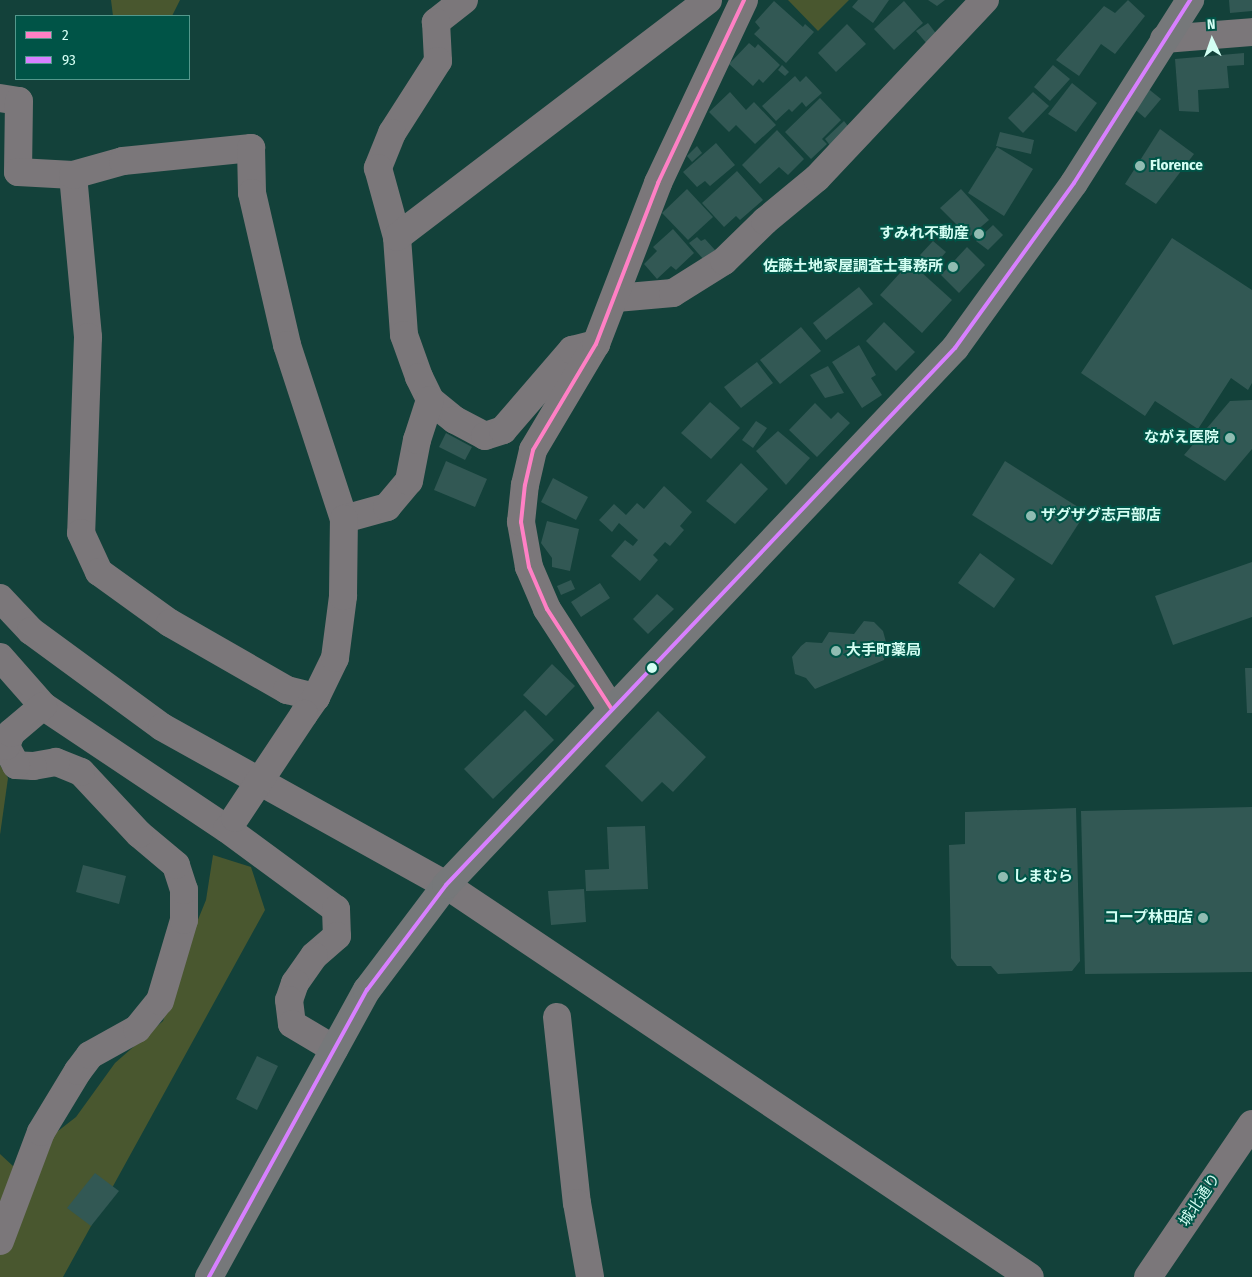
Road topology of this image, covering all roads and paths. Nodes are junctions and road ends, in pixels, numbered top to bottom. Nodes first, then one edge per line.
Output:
1 (464, 0) edge
2 (708, 0) edge
3 (744, 0) edge
4 (985, 0) edge
5 (1190, 0) edge
6 (1252, 32) edge
7 (1164, 39) junction
8 (0, 98) edge
9 (74, 175) junction
10 (397, 237) junction
11 (616, 298) junction
12 (596, 344) junction
13 (430, 400) junction
14 (344, 519) junction
15 (0, 598) edge
16 (0, 657) edge
17 (44, 706) junction
18 (310, 706) junction
19 (611, 708) junction
20 (231, 824) junction
21 (446, 885) junction
22 (557, 1017) dead end
23 (334, 1049) junction
24 (1252, 1124) edge
25 (0, 1241) edge
26 (209, 1277) edge
27 (590, 1277) edge
28 (1030, 1277) edge
29 (1148, 1277) edge

1 - 10 street
2 - 10 street
3 - 11 street
4 - 11 street
5 - 7 main road
6 - 7 street
7 - 19 main road
8 - 9 street
9 - 14 street
9 - 18 street
10 - 13 street
11 - 12 street
12 - 13 street
12 - 19 street
13 - 14 street
14 - 18 street
15 - 21 street
16 - 17 street
17 - 20 street
17 - 25 street
18 - 20 street, bridge
19 - 21 main road
20 - 23 street
21 - 23 main road
21 - 28 street
22 - 27 street
23 - 26 main road
24 - 29 street, 城北通り

